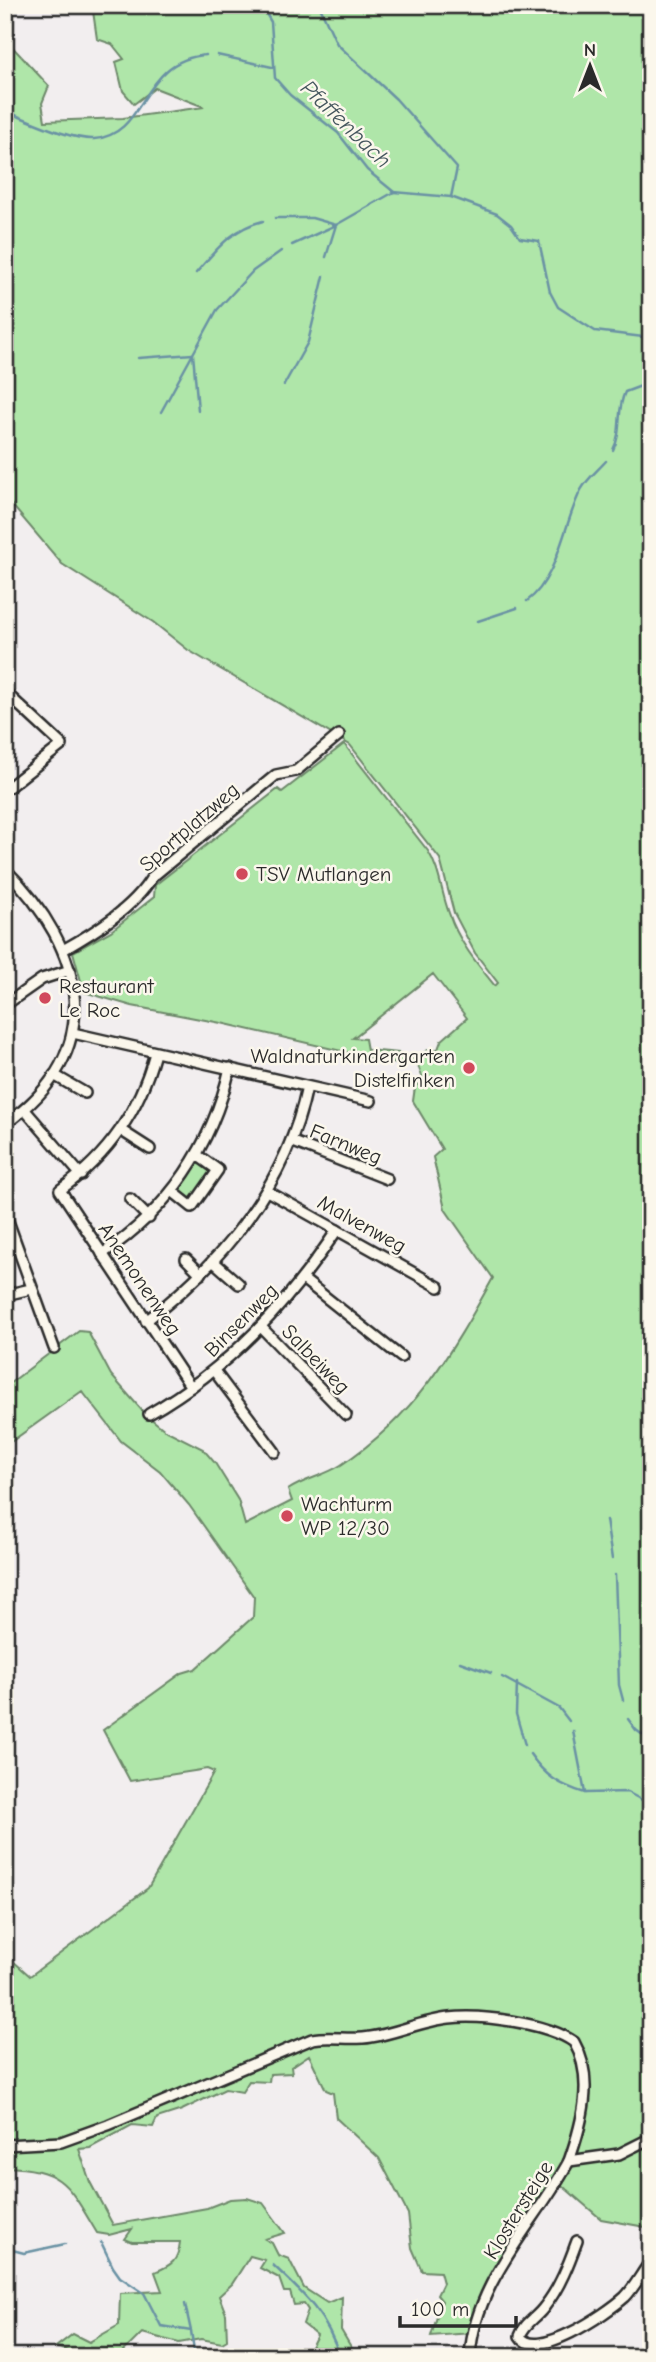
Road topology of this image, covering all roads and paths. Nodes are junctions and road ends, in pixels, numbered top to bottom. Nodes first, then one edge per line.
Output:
1 (5, 692) edge
2 (339, 735) dead end
3 (5, 790) edge
4 (5, 869) edge
5 (63, 950) junction
6 (70, 970) junction
7 (5, 1006) edge
8 (72, 1033) junction
9 (155, 1053) junction
10 (230, 1068) junction
11 (54, 1075) junction
12 (307, 1087) junction
13 (85, 1093) dead end
14 (371, 1101) dead end
15 (25, 1110) junction
16 (5, 1124) edge
17 (122, 1131) junction
18 (291, 1141) junction
19 (150, 1149) dead end
20 (197, 1156) junction
21 (81, 1175) junction
22 (387, 1179) dead end
23 (172, 1191) junction
24 (267, 1191) junction
25 (130, 1199) dead end
26 (5, 1215) edge
27 (149, 1218) junction
28 (337, 1230) junction
29 (102, 1254) junction
30 (186, 1259) dead end
31 (214, 1262) junction
32 (201, 1274) junction
33 (304, 1280) junction
34 (239, 1284) dead end
35 (439, 1287) dead end
36 (31, 1289) junction
37 (5, 1295) edge
38 (146, 1321) junction
39 (262, 1328) junction
40 (54, 1348) dead end
41 (401, 1357) dead end
42 (215, 1371) junction
43 (191, 1387) junction
44 (149, 1414) dead end
45 (346, 1415) dead end
46 (275, 1452) dead end
47 (651, 2138) edge
48 (5, 2145) edge
49 (569, 2161) junction
50 (577, 2241) dead end
51 (651, 2261) edge
52 (470, 2357) edge

1 - 3 street
2 - 5 street, Sportplatzweg
4 - 5 street
5 - 6 street
6 - 7 street
6 - 8 street
8 - 9 street
8 - 11 street
9 - 10 street
9 - 17 street
10 - 12 street
10 - 20 street
11 - 13 street
11 - 15 street
12 - 14 street
12 - 18 street
15 - 16 street
15 - 21 street
17 - 19 street
17 - 21 street
18 - 22 street, Farnweg
18 - 24 street
20 - 23 street
20 - 23 street
21 - 29 street, Anemonenweg
23 - 27 street
24 - 28 street, Malvenweg
24 - 31 street
25 - 27 street
26 - 36 street
27 - 29 street
28 - 33 street, Binsenweg
28 - 35 street, Malvenweg
29 - 38 street, Anemonenweg
30 - 32 street
31 - 32 street
31 - 34 street
32 - 38 street
33 - 39 street, Binsenweg
33 - 41 street
36 - 37 street
36 - 40 street
38 - 43 street, Anemonenweg
39 - 42 street, Binsenweg
39 - 45 street, Salbeiweg
42 - 43 street, Binsenweg
42 - 46 street
43 - 44 street, Binsenweg
47 - 49 street
48 - 49 street, Klostersteige
49 - 52 street, Klostersteige
50 - 51 street

